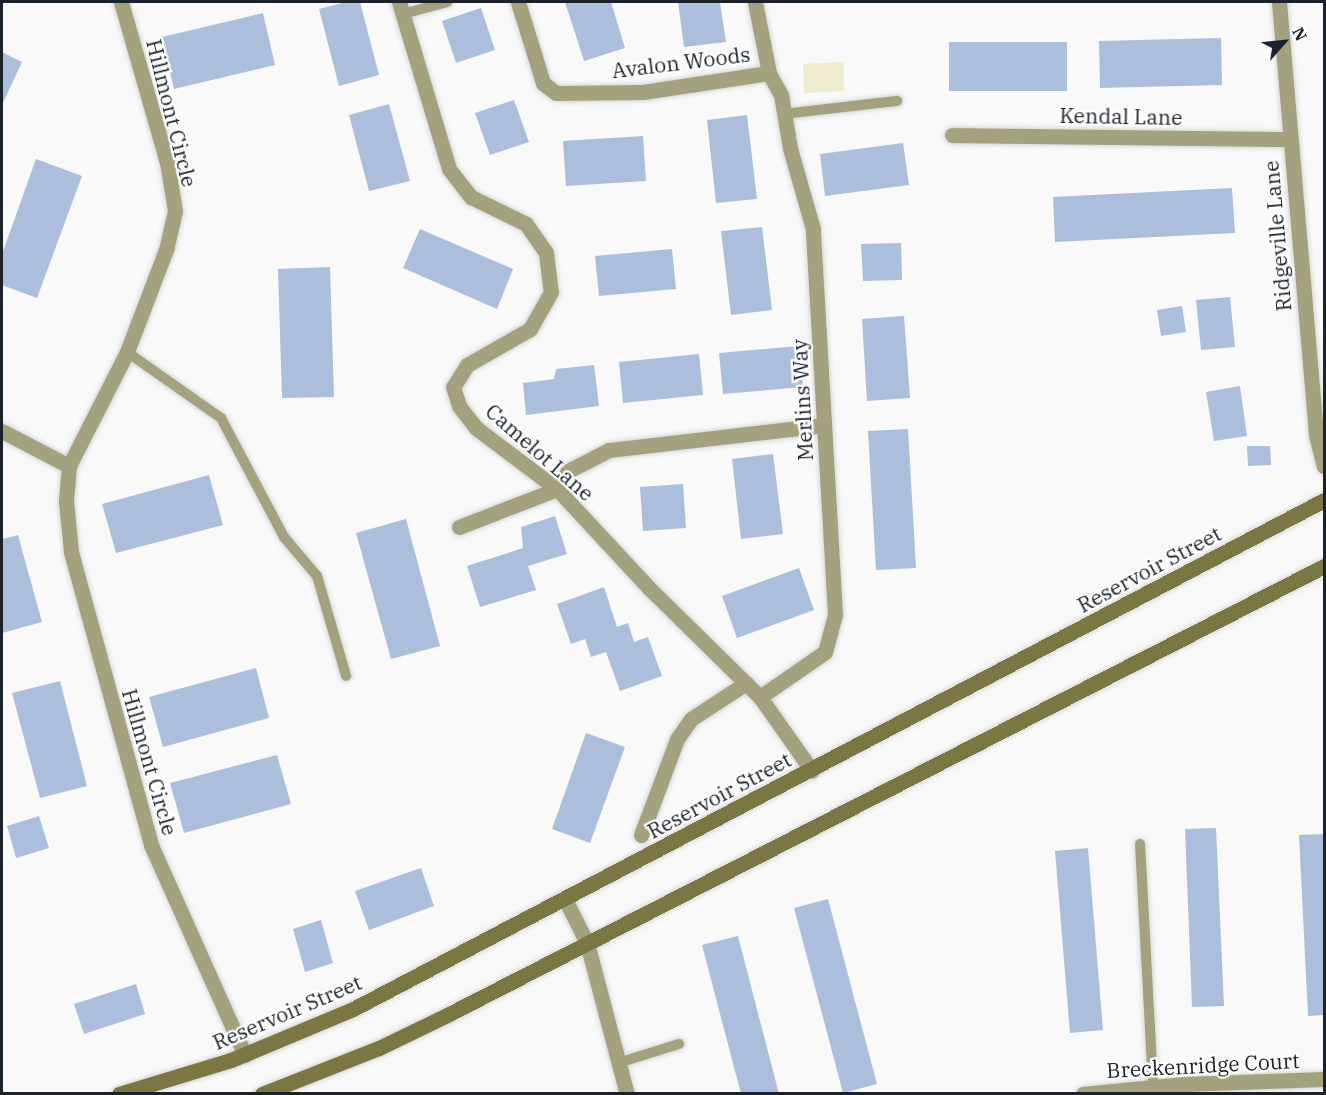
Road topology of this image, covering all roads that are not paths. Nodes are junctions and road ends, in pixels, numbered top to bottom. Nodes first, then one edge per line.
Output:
1 (121, 2) edge
2 (447, 2) edge
3 (518, 2) edge
4 (755, 2) edge
5 (1279, 2) edge
6 (401, 8) edge
7 (769, 73) junction
8 (897, 101) dead end
9 (784, 114) junction
10 (952, 135) dead end
11 (1290, 139) junction
12 (127, 352) junction
13 (824, 425) junction
14 (2, 431) edge
15 (69, 466) junction
16 (1324, 466) edge
17 (557, 489) junction
18 (1324, 500) edge
19 (459, 527) dead end
20 (1324, 566) edge
21 (346, 676) dead end
22 (746, 684) junction
23 (760, 697) junction
24 (812, 771) junction
25 (641, 835) dead end
26 (1140, 844) dead end
27 (566, 899) junction
28 (587, 943) junction
29 (679, 1044) dead end
30 (245, 1055) junction
31 (618, 1063) junction
32 (1324, 1079) edge
33 (1153, 1086) junction
34 (119, 1094) edge
35 (262, 1094) edge
36 (627, 1094) edge
37 (1083, 1094) edge

1 - 12 street, Hillmont Circle
2 - 6 lane
3 - 7 street, Avalon Woods
4 - 7 street, Avalon Woods
5 - 11 street, Ridgeville Lane
6 - 17 street, Camelot Lane
7 - 9 street, Merlins Way
8 - 9 lane
9 - 13 street, Merlins Way
10 - 11 street, Kendal Lane
11 - 16 street, Ridgeville Lane
12 - 15 street, Hillmont Circle
12 - 21 lane
13 - 17 street
13 - 23 street, Merlins Way
14 - 15 street
15 - 30 street, Hillmont Circle
17 - 19 street
17 - 22 street, Camelot Lane
18 - 24 main road, Reservoir Street
20 - 28 main road
22 - 23 street, Camelot Lane
22 - 25 street
23 - 24 street, Camelot Lane
24 - 27 main road, Reservoir Street
26 - 33 lane
27 - 28 street
27 - 30 main road, Reservoir Street
28 - 31 street
28 - 35 main road
29 - 31 lane
30 - 34 main road, Reservoir Street
31 - 36 street
32 - 33 street, Breckenridge Court
33 - 37 street, Breckenridge Court

